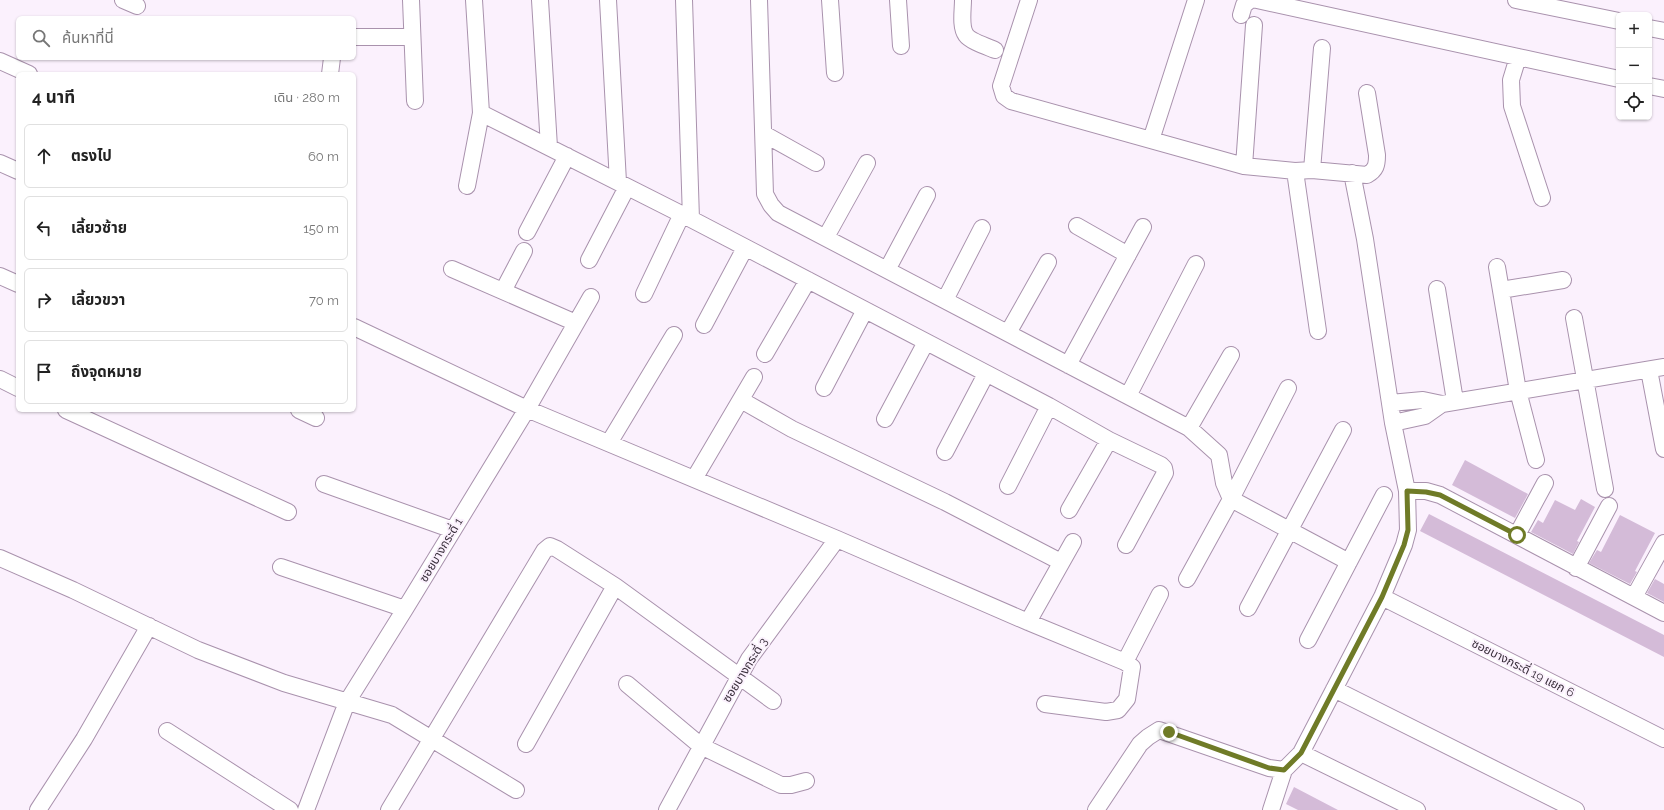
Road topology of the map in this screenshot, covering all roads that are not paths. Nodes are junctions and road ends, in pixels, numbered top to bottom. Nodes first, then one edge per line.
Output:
1 (410, 0) edge
2 (474, 0) edge
3 (540, 0) edge
4 (608, 0) edge
5 (684, 0) edge
6 (759, 0) edge
7 (830, 0) edge
8 (898, 0) edge
9 (963, 0) edge
10 (1029, 0) edge
11 (1196, 0) edge
12 (1250, 0) edge
13 (1258, 0) edge
14 (1516, 0) edge
15 (1241, 15) dead end
16 (1616, 20) edge
17 (1254, 25) dead end
18 (1652, 29) edge
19 (1664, 31) edge
20 (356, 37) edge
21 (412, 37) junction
22 (901, 46) dead end
23 (1322, 48) dead end
24 (995, 50) dead end
25 (1518, 57) junction
26 (332, 60) edge
27 (0, 61) edge
28 (25, 72) edge
29 (330, 72) edge
30 (835, 73) dead end
31 (1616, 78) edge
32 (1652, 87) edge
33 (1664, 89) edge
34 (1367, 93) dead end
35 (415, 101) dead end
36 (482, 113) junction
37 (764, 134) junction
38 (1151, 140) junction
39 (549, 147) junction
40 (567, 156) junction
41 (0, 163) edge
42 (816, 163) dead end
43 (867, 163) dead end
44 (1244, 166) junction
45 (16, 170) edge
46 (1312, 170) junction
47 (1295, 171) junction
48 (1352, 173) junction
49 (622, 185) junction
50 (467, 186) dead end
51 (927, 195) dead end
52 (1542, 198) dead end
53 (687, 217) junction
54 (1077, 226) dead end
55 (1143, 227) dead end
56 (982, 228) dead end
57 (527, 232) dead end
58 (826, 237) junction
59 (745, 248) junction
60 (524, 251) dead end
61 (1128, 255) junction
62 (589, 260) dead end
63 (1048, 262) dead end
64 (1196, 264) dead end
65 (1497, 267) dead end
66 (452, 269) dead end
67 (887, 270) junction
68 (0, 276) edge
69 (808, 280) junction
70 (1563, 280) dead end
71 (16, 283) edge
72 (1437, 290) dead end
73 (1501, 290) junction
74 (503, 291) junction
75 (644, 294) dead end
76 (591, 297) dead end
77 (945, 300) junction
78 (865, 310) junction
79 (1574, 318) dead end
80 (576, 323) junction
81 (704, 325) dead end
82 (356, 328) edge
83 (1318, 331) dead end
84 (1008, 333) junction
85 (674, 335) dead end
86 (926, 342) junction
87 (765, 354) dead end
88 (1231, 355) dead end
89 (1068, 365) junction
90 (1657, 368) edge
91 (986, 374) junction
92 (754, 377) dead end
93 (0, 379) edge
94 (1586, 380) junction
95 (16, 387) edge
96 (824, 388) dead end
97 (1288, 388) dead end
98 (1518, 391) junction
99 (1128, 396) junction
100 (741, 400) junction
101 (1390, 402) junction
102 (1449, 403) junction
103 (1049, 406) junction
104 (527, 409) junction
105 (70, 412) edge
106 (303, 412) edge
107 (316, 418) dead end
108 (885, 419) dead end
109 (1393, 423) junction
110 (1189, 428) junction
111 (1343, 430) dead end
112 (1109, 440) junction
113 (609, 443) junction
114 (1664, 450) edge
115 (945, 452) dead end
116 (1536, 460) dead end
117 (694, 479) junction
118 (1545, 483) dead end
119 (324, 484) dead end
120 (1008, 486) dead end
121 (1605, 489) dead end
122 (1407, 491) junction
123 (1384, 495) dead end
124 (1231, 499) junction
125 (1609, 506) dead end
126 (1069, 510) dead end
127 (288, 512) dead end
128 (453, 530) junction
129 (1290, 530) junction
130 (1517, 535) junction
131 (837, 539) junction
132 (1073, 542) dead end
133 (1664, 543) edge
134 (1126, 546) dead end
135 (0, 558) edge
136 (1061, 562) junction
137 (1349, 562) junction
138 (281, 567) dead end
139 (1576, 568) junction
140 (1187, 579) dead end
141 (615, 586) junction
142 (1160, 594) dead end
143 (1382, 597) junction
144 (1634, 598) junction
145 (1248, 608) dead end
146 (405, 609) junction
147 (1664, 613) edge
148 (1028, 622) junction
149 (149, 626) junction
150 (1308, 640) dead end
151 (1125, 662) junction
152 (739, 676) junction
153 (627, 684) dead end
154 (1334, 690) junction
155 (773, 701) dead end
156 (347, 702) junction
157 (1045, 704) dead end
158 (167, 731) dead end
159 (430, 739) junction
160 (1664, 739) edge
161 (526, 744) dead end
162 (701, 746) junction
163 (1301, 753) junction
164 (1284, 770) junction
165 (806, 780) dead end
166 (516, 790) dead end
167 (38, 810) edge
168 (290, 810) edge
169 (306, 810) edge
170 (389, 810) edge
171 (667, 810) edge
172 (1096, 810) edge
173 (1271, 810) edge
174 (1417, 810) edge
175 (1576, 810) edge

1 - 21 street
2 - 36 street
3 - 39 street
4 - 49 street
5 - 53 street
6 - 37 street
7 - 30 street
8 - 22 street
9 - 24 street
10 - 38 street
11 - 38 street
12 - 15 street
13 - 25 street
14 - 16 street
17 - 44 street
18 - 19 street
20 - 21 street
21 - 35 street
23 - 46 street
25 - 31 street
25 - 52 street
26 - 29 street
27 - 28 street
32 - 33 street
34 - 48 street
36 - 39 street
36 - 50 street
37 - 42 street
37 - 58 street
38 - 44 street
39 - 40 street
40 - 49 street
40 - 57 street
41 - 45 street
43 - 58 street
44 - 47 street
46 - 47 street
46 - 48 street
47 - 83 street
48 - 101 street
49 - 53 street
49 - 62 street
51 - 67 street
53 - 59 street
53 - 75 street
54 - 61 street
55 - 61 street
56 - 77 street
58 - 67 street
59 - 69 street
59 - 81 street
60 - 74 street
61 - 89 street
63 - 84 street
64 - 99 street
65 - 73 street
66 - 74 street
67 - 77 street
68 - 71 street
69 - 78 street
69 - 87 street
70 - 73 street
72 - 102 street
73 - 98 street
74 - 80 street
76 - 80 street, ซอยบางกระดี่ 1
77 - 84 street
78 - 86 street
78 - 96 street
79 - 94 street
80 - 104 street, ซอยบางกระดี่ 1
82 - 104 street
84 - 89 street
85 - 113 street
86 - 91 street
86 - 108 street
88 - 110 street
89 - 99 street
90 - 94 street
90 - 114 street
91 - 103 street
91 - 115 street
92 - 100 street
93 - 95 street
94 - 98 street
94 - 121 street
97 - 124 street
98 - 102 street
98 - 116 street
99 - 110 street
100 - 117 street
100 - 136 street
101 - 102 street
101 - 109 street
102 - 109 street
103 - 112 street
103 - 120 street
104 - 113 street
104 - 128 street, ซอยบางกระดี่ 1
105 - 127 street
106 - 107 street
109 - 122 street
110 - 124 street
111 - 129 street
112 - 126 street
112 - 134 street
113 - 117 street
117 - 131 street
118 - 130 street
119 - 128 street
122 - 130 street
122 - 143 street
123 - 137 street
124 - 129 street
124 - 140 street
125 - 139 street
128 - 146 street, ซอยบางกระดี่ 1
129 - 137 street
129 - 145 street
130 - 139 street
131 - 148 street
131 - 152 street, ซอยบางกระดี่ 3
132 - 136 street
133 - 144 street
135 - 149 street
136 - 148 street
137 - 150 street
138 - 146 street
139 - 144 street
141 - 152 street
141 - 159 street
141 - 161 street
142 - 151 street
143 - 154 street
143 - 160 street, ซอยบางกระดี่ 19 แยก 6
144 - 147 street
146 - 156 street, ซอยบางกระดี่ 1
148 - 151 street
149 - 156 street
149 - 167 street
151 - 157 street
152 - 155 street
152 - 162 street, ซอยบางกระดี่ 3
153 - 162 street
154 - 163 street
154 - 175 street
156 - 159 street
156 - 169 street, ซอยบางกระดี่ 1
158 - 168 street
159 - 166 street
159 - 170 street
162 - 165 street
162 - 171 street, ซอยบางกระดี่ 3
163 - 164 street
163 - 174 street
164 - 172 street
164 - 173 street

